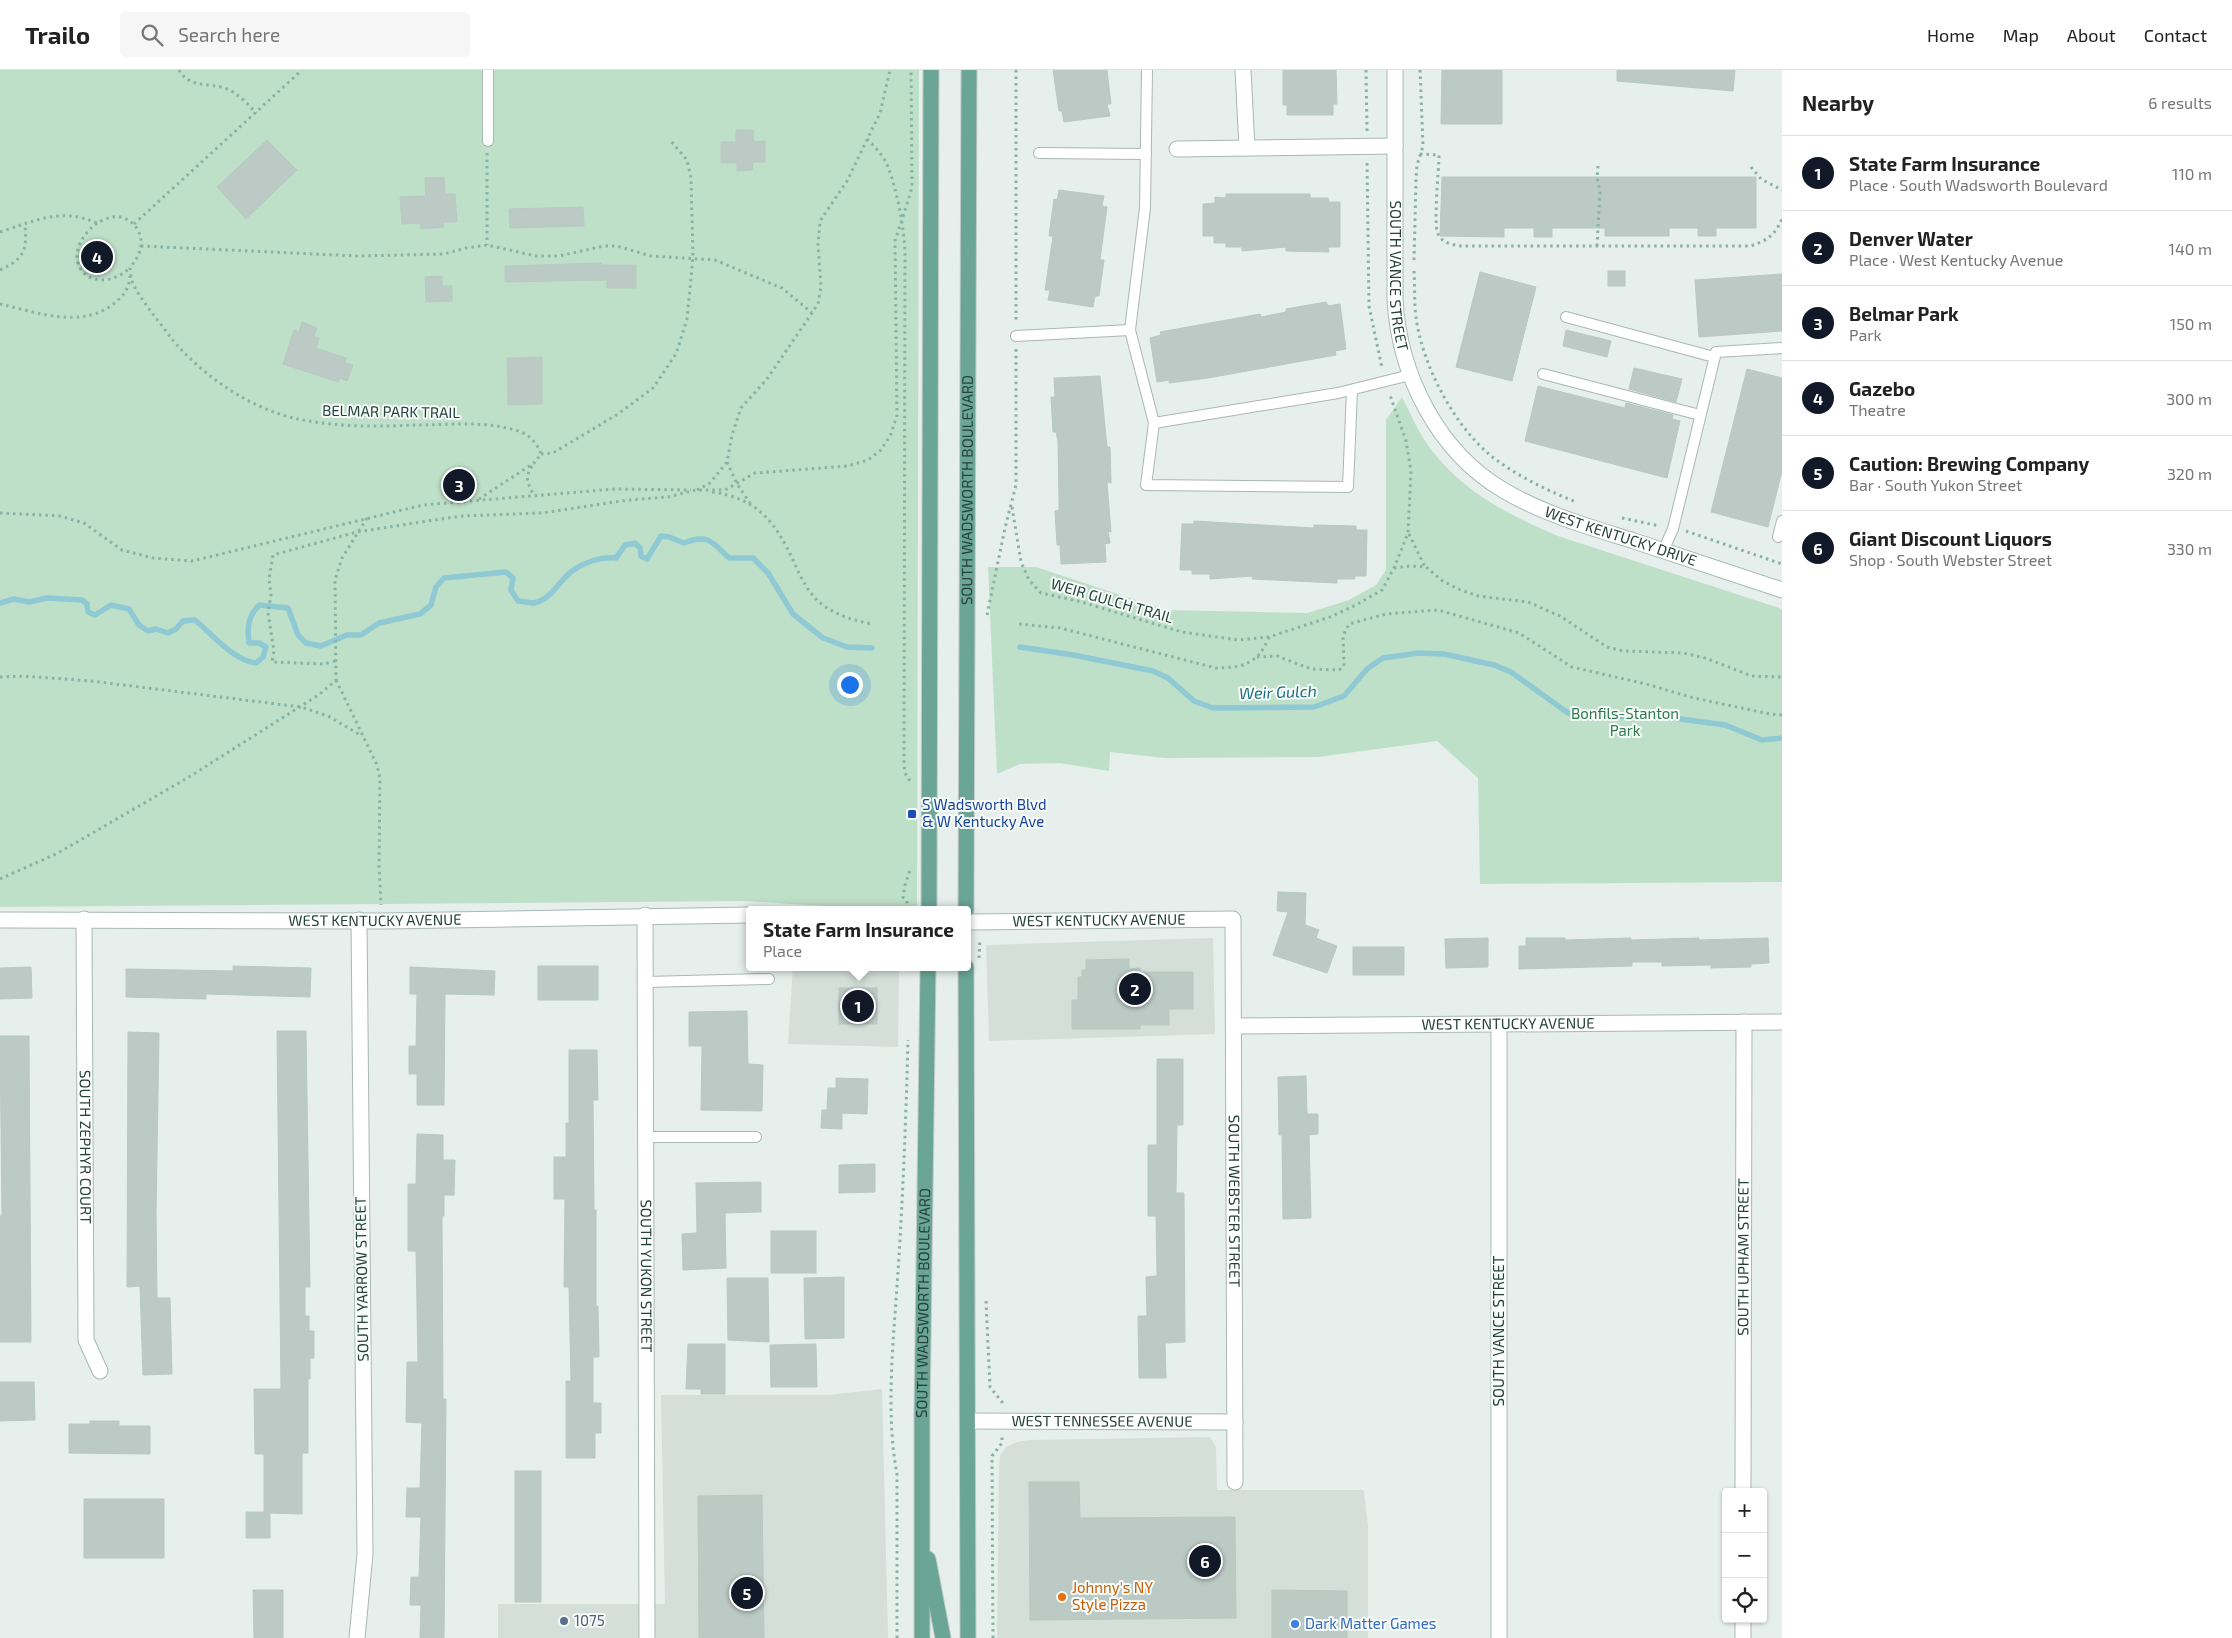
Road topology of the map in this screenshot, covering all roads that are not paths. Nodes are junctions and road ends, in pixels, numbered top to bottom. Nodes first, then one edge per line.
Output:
1 (488, 70) edge
2 (931, 70) edge
3 (969, 70) edge
4 (1147, 70) edge
5 (1243, 70) edge
6 (1395, 70) edge
7 (488, 141) road end
8 (1395, 146) junction
9 (1247, 148) junction
10 (1178, 149) dead end
11 (1039, 153) dead end
12 (1146, 154) junction
13 (1566, 317) dead end
14 (1130, 330) junction
15 (1016, 336) road end
16 (1782, 348) edge
17 (1714, 357) junction
18 (1543, 374) dead end
19 (1410, 375) junction
20 (1352, 390) junction
21 (1700, 415) junction
22 (1154, 423) junction
23 (1468, 463) joint
24 (1782, 521) edge
25 (1778, 537) dead end
26 (1663, 551) junction
27 (1782, 590) edge
28 (929, 906) edge
29 (966, 906) edge
30 (645, 915) junction
31 (746, 915) edge
32 (84, 919) junction
33 (1233, 919) joint
34 (0, 920) edge
35 (359, 920) junction
36 (971, 922) edge
37 (928, 971) edge
38 (966, 971) edge
39 (769, 979) dead end
40 (646, 982) junction
41 (1744, 1022) junction
42 (1782, 1022) edge
43 (1499, 1025) junction
44 (1234, 1026) junction
45 (646, 1137) junction
46 (756, 1137) dead end
47 (100, 1371) dead end
48 (968, 1421) junction
49 (1235, 1422) junction
50 (1235, 1482) dead end
51 (1743, 1488) edge
52 (922, 1529) junction
53 (1743, 1623) edge
54 (357, 1638) edge
55 (647, 1638) edge
56 (922, 1638) edge
57 (942, 1638) edge
58 (968, 1638) edge
59 (1499, 1638) edge
60 (1743, 1638) edge

1 - 7 lane
2 - 28 main road
3 - 29 main road, SOUTH WADSWORTH BOULEVARD
4 - 12 lane
5 - 9 street
6 - 8 street, SOUTH VANCE STREET
8 - 9 street
8 - 19 street, SOUTH VANCE STREET
9 - 10 street
11 - 12 lane
12 - 14 lane
13 - 17 lane
14 - 15 lane
14 - 22 lane
16 - 17 lane
17 - 21 lane
18 - 21 lane
19 - 20 lane
19 - 23 street, SOUTH VANCE STREET
20 - 22 lane
20 - 22 lane
21 - 26 lane
23 - 26 street, WEST KENTUCKY DRIVE
24 - 25 lane
26 - 27 street, WEST KENTUCKY DRIVE
30 - 31 street, WEST KENTUCKY AVENUE
30 - 35 street, WEST KENTUCKY AVENUE
30 - 40 street, SOUTH YUKON STREET
32 - 34 street, WEST KENTUCKY AVENUE
32 - 35 street, WEST KENTUCKY AVENUE
32 - 47 street, SOUTH ZEPHYR COURT
33 - 36 street, WEST KENTUCKY AVENUE
33 - 44 street, SOUTH WEBSTER STREET
35 - 54 street, SOUTH YARROW STREET
37 - 52 main road, SOUTH WADSWORTH BOULEVARD
38 - 48 main road
39 - 40 lane
40 - 45 street, SOUTH YUKON STREET
41 - 42 street, WEST KENTUCKY AVENUE
41 - 43 street, WEST KENTUCKY AVENUE
41 - 51 street, SOUTH UPHAM STREET
43 - 44 street, WEST KENTUCKY AVENUE
43 - 59 street, SOUTH VANCE STREET
44 - 49 street, SOUTH WEBSTER STREET
45 - 46 lane
45 - 55 street, SOUTH YUKON STREET
48 - 49 street, WEST TENNESSEE AVENUE
48 - 58 main road
49 - 50 street, SOUTH WEBSTER STREET
52 - 56 main road, SOUTH WADSWORTH BOULEVARD
52 - 57 main road
53 - 60 street

